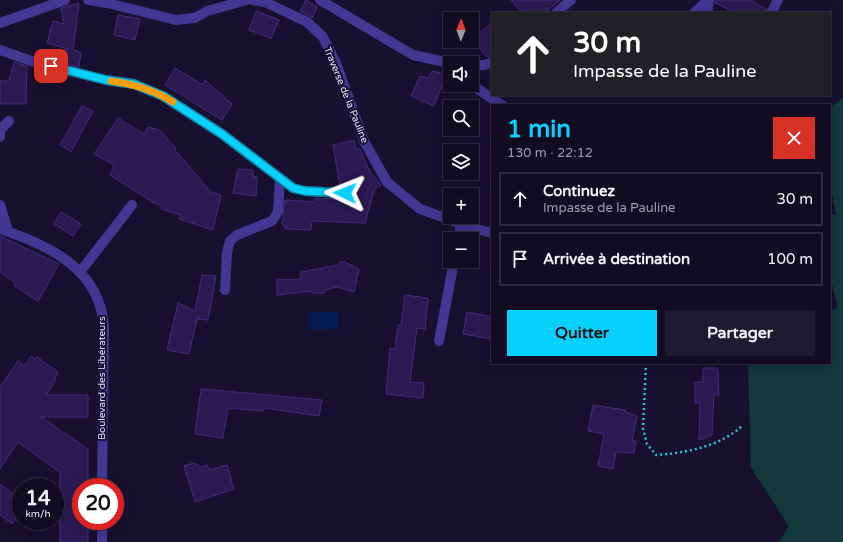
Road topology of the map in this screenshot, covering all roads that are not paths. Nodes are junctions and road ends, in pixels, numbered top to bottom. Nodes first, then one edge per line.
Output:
1 (65, 0) edge
2 (88, 0) edge
3 (247, 0) edge
4 (253, 0) edge
5 (320, 0) edge
6 (571, 0) edge
7 (709, 0) edge
8 (778, 0) edge
9 (557, 12) edge
10 (695, 12) edge
11 (707, 12) edge
12 (772, 12) edge
13 (0, 23) edge
14 (0, 50) edge
15 (443, 61) edge
16 (491, 62) edge
17 (479, 65) edge
18 (479, 90) edge
19 (500, 104) edge
20 (8, 121) dead end
21 (0, 137) edge
22 (280, 179) junction
23 (345, 193) dead end
24 (0, 205) edge
25 (132, 205) dead end
26 (443, 217) edge
27 (461, 224) joint
28 (4, 230) edge
29 (459, 232) edge
30 (491, 233) edge
31 (453, 268) edge
32 (80, 272) junction
33 (225, 290) dead end
34 (439, 341) dead end
35 (102, 478) edge
36 (102, 530) edge
37 (102, 542) edge

1 - 13 street
2 - 3 street
4 - 26 street, Traverse de la Pauline
5 - 15 street
6 - 9 street
7 - 10 street
7 - 11 street
8 - 12 street
14 - 22 street
16 - 17 street
18 - 19 street
20 - 21 street
22 - 23 street
22 - 33 street
24 - 28 street
25 - 32 street
27 - 29 street
27 - 30 street, Traverse de la Pauline
28 - 32 street, Boulevard des Libérateurs
31 - 34 street
32 - 35 street, Boulevard des Libérateurs
36 - 37 street

